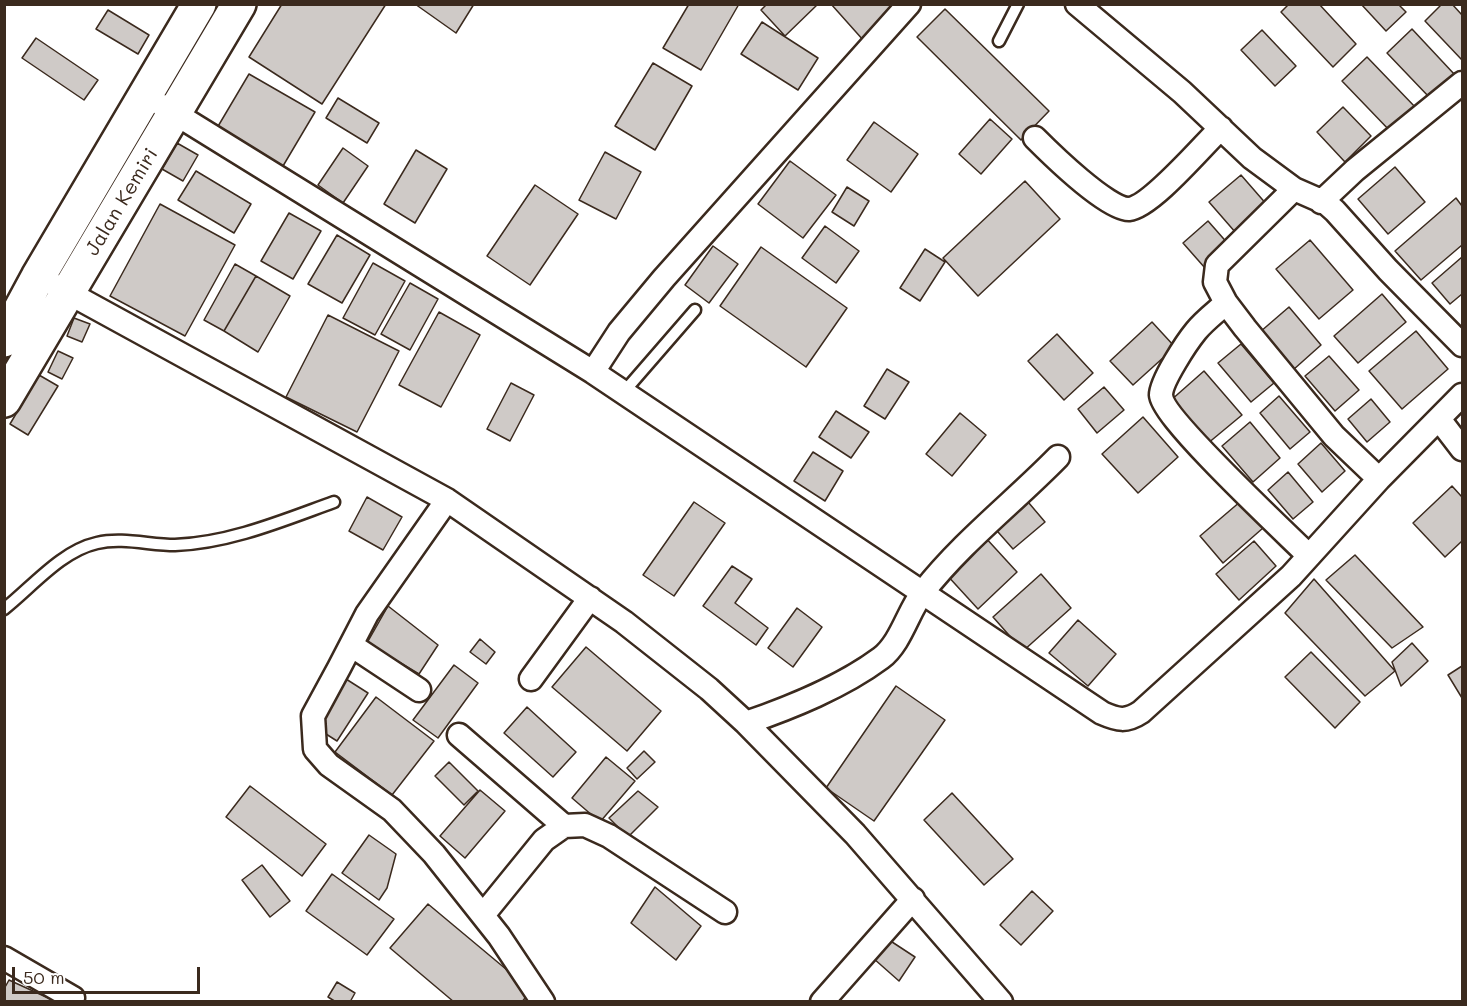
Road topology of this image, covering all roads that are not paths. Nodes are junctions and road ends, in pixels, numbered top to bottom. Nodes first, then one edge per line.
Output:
1 (239, 4) edge
2 (909, 4) edge
3 (1018, 4) edge
4 (1077, 4) edge
5 (197, 5) edge
6 (999, 41) dead end
7 (1462, 83) edge
8 (145, 94) junction
9 (175, 114) junction
10 (1221, 128) junction
11 (1035, 138) dead end
12 (1294, 189) junction
13 (1321, 202) junction
14 (38, 277) junction
15 (68, 292) junction
16 (1226, 303) junction
17 (695, 309) dead end
18 (9, 322) edge
19 (1462, 345) edge
20 (593, 372) junction
21 (623, 393) junction
22 (1462, 395) edge
23 (4, 400) edge
24 (1438, 419) junction
25 (1462, 449) edge
26 (1058, 457) dead end
27 (1379, 479) junction
28 (447, 500) junction
29 (334, 502) dead end
30 (1309, 556) junction
31 (922, 593) junction
32 (590, 598) junction
33 (4, 609) edge
34 (351, 645) junction
35 (531, 679) dead end
36 (419, 690) dead end
37 (746, 723) junction
38 (459, 735) dead end
39 (564, 826) junction
40 (913, 899) junction
41 (724, 912) dead end
42 (483, 915) junction
43 (4, 958) edge
44 (73, 998) dead end
45 (543, 1002) edge
46 (822, 1002) edge
47 (1001, 1002) edge

1 - 9 highway, Jalan Kemiri
2 - 20 street
3 - 6 lane
4 - 10 street
5 - 8 highway, Jalan Kemiri
7 - 13 street
8 - 9 street
8 - 14 highway, Jalan Kemiri
9 - 15 highway, Jalan Kemiri
9 - 20 street
10 - 11 street
10 - 12 street
12 - 13 street
12 - 16 street
13 - 19 street
14 - 15 street
14 - 18 highway, Jalan Kemiri
15 - 23 highway, Jalan Kemiri
15 - 28 street
16 - 27 street
16 - 30 street
17 - 21 lane
20 - 21 street
21 - 31 street
22 - 24 street
24 - 25 street
24 - 27 street
26 - 31 street
27 - 30 street
28 - 32 street
28 - 34 street
29 - 33 lane
30 - 31 street
31 - 37 street
32 - 35 street
32 - 37 street
34 - 36 street
34 - 42 street
37 - 40 street
38 - 39 street
39 - 41 street
39 - 42 street
40 - 46 street
40 - 47 street
42 - 45 street
43 - 44 street

